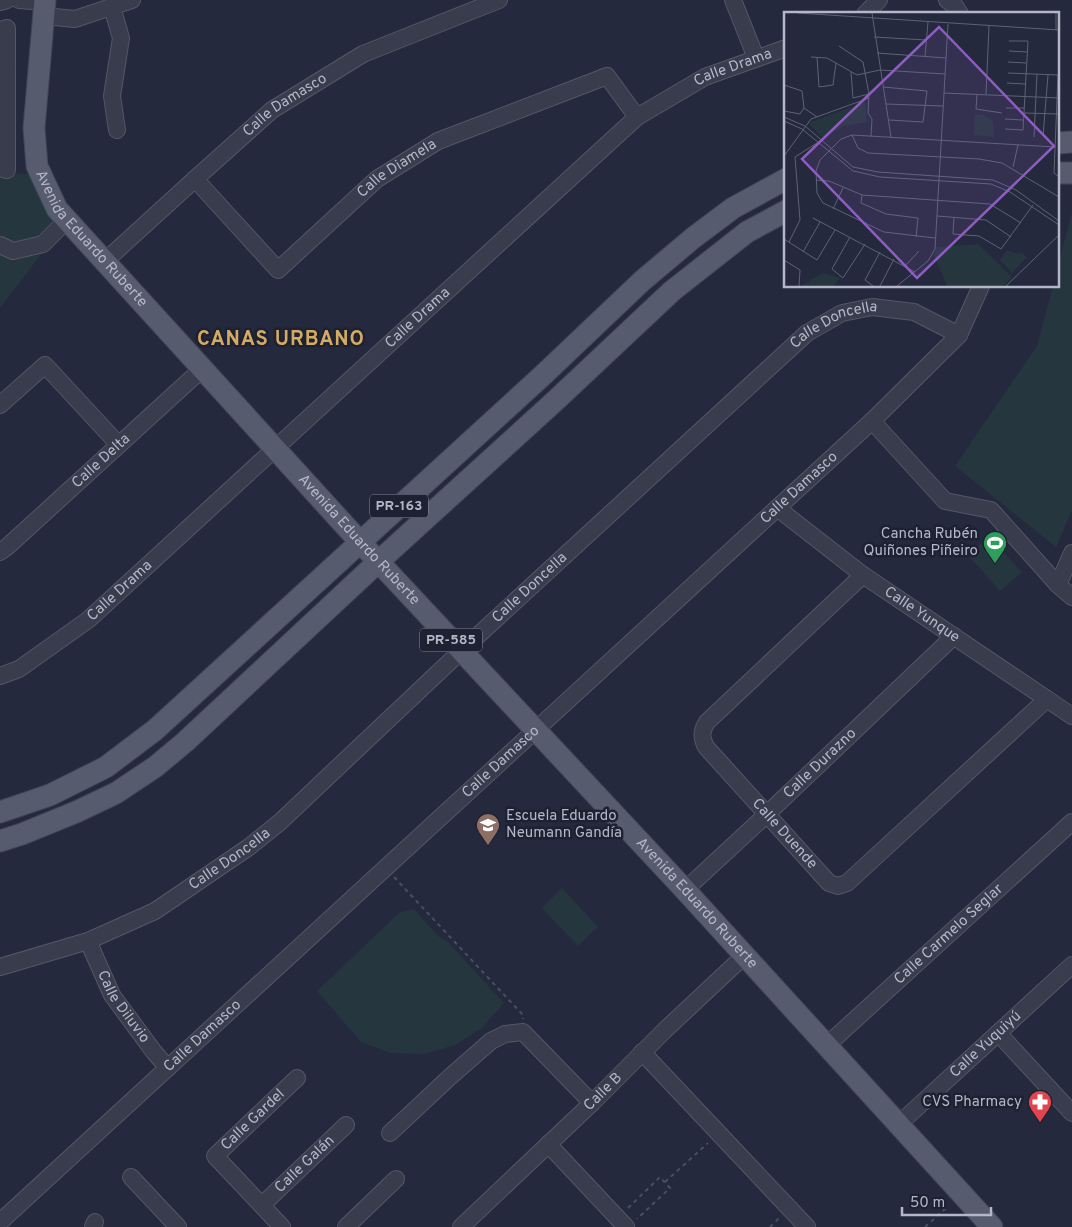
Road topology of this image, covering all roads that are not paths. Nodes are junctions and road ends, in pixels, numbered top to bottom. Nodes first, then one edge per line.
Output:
1 (7, 0) edge
2 (19, 0) edge
3 (132, 0) edge
4 (499, 0) edge
5 (733, 0) edge
6 (879, 0) edge
7 (947, 0) edge
8 (0, 2) edge
9 (45, 6) edge
10 (112, 7) junction
11 (866, 12) edge
12 (959, 12) edge
13 (0, 30) edge
14 (784, 49) edge
15 (756, 58) junction
16 (3, 71) edge
17 (637, 117) junction
18 (117, 130) dead end
19 (0, 168) edge
20 (195, 179) junction
21 (784, 180) edge
22 (784, 212) edge
23 (67, 220) junction
24 (0, 245) edge
25 (104, 262) junction
26 (981, 288) edge
27 (959, 335) junction
28 (202, 369) junction
29 (0, 405) edge
30 (872, 421) junction
31 (119, 445) junction
32 (275, 449) junction
33 (776, 508) junction
34 (360, 542) junction
35 (0, 552) edge
36 (1072, 553) edge
37 (378, 562) junction
38 (863, 575) junction
39 (1058, 585) junction
40 (1072, 597) edge
41 (954, 636) junction
42 (461, 651) junction
43 (0, 676) edge
44 (1047, 699) junction
45 (1072, 716) edge
46 (535, 731) junction
47 (0, 812) edge
48 (767, 814) junction
49 (1072, 822) edge
50 (0, 841) edge
51 (685, 890) junction
52 (88, 941) junction
53 (744, 956) junction
54 (1072, 965) edge
55 (0, 967) edge
56 (998, 1033) junction
57 (826, 1046) junction
58 (642, 1052) junction
59 (168, 1068) junction
60 (297, 1078) dead end
61 (592, 1103) junction
62 (1071, 1110) edge
63 (346, 1125) dead end
64 (898, 1125) junction
65 (390, 1133) dead end
66 (548, 1144) junction
67 (131, 1177) dead end
68 (396, 1179) dead end
69 (262, 1205) junction
70 (0, 1222) edge
71 (627, 1222) edge
72 (178, 1227) edge
73 (282, 1227) edge
74 (346, 1227) edge
75 (461, 1227) edge
76 (807, 1227) edge
77 (992, 1227) edge

1 - 8 street
2 - 9 street
3 - 10 street
4 - 20 street, Calle Damasco
5 - 15 street
6 - 11 street
7 - 12 street
9 - 10 street
9 - 23 main road, Avenida Eduardo Ruberte / PR-585
10 - 18 street
13 - 16 street
14 - 15 street, Calle Drama
15 - 17 street, Calle Drama
16 - 19 street
17 - 20 street, Calle Diamela
17 - 32 street, Calle Drama
20 - 25 street, Calle Damasco
21 - 34 main road, PR-163
22 - 37 main road, PR-163
23 - 24 street
23 - 25 main road, Avenida Eduardo Ruberte / PR-585
25 - 28 main road, Avenida Eduardo Ruberte / PR-585
26 - 27 street, Calle Damasco
27 - 30 street, Calle Damasco
27 - 42 street, Calle Doncella
28 - 31 street, Calle Delta
28 - 32 main road, Avenida Eduardo Ruberte / PR-585
29 - 31 street
30 - 33 street, Calle Damasco
30 - 39 street
31 - 35 street, Calle Delta
32 - 34 main road, Avenida Eduardo Ruberte / PR-585
32 - 43 street, Calle Drama
33 - 38 street, Calle Yunque
33 - 46 street, Calle Damasco
34 - 37 main road, Avenida Eduardo Ruberte / PR-585
34 - 47 main road, PR-163
36 - 39 street
37 - 42 main road, Avenida Eduardo Ruberte / PR-585
37 - 50 main road, PR-163
38 - 41 street, Calle Yunque
38 - 48 street, Calle Duende
39 - 40 street
41 - 44 street, Calle Yunque
41 - 48 street, Calle Durazno
42 - 46 main road, Avenida Eduardo Ruberte / PR-585
42 - 52 street, Calle Doncella
44 - 45 street, Calle Yunque
44 - 48 street, Calle Duende
46 - 51 main road, Avenida Eduardo Ruberte / PR-585
46 - 59 street, Calle Damasco
48 - 51 street, Calle Durazno
49 - 57 street, Calle Carmelo Seglar
51 - 53 main road, Avenida Eduardo Ruberte / PR-585
52 - 55 street, Calle Doncella
52 - 59 street, Calle Diluvio
53 - 57 main road, Avenida Eduardo Ruberte / PR-585
53 - 58 street, Calle B
54 - 56 street, Calle Yuquiyú
56 - 62 street
56 - 64 street, Calle Yuquiyú
57 - 64 main road, Avenida Eduardo Ruberte / PR-585
58 - 61 street, Calle B
58 - 76 street
59 - 70 street, Calle Damasco
60 - 69 street, Calle Gardel
61 - 65 street
61 - 66 street, Calle B
63 - 69 street, Calle Galán
64 - 77 main road, Avenida Eduardo Ruberte / PR-585
66 - 71 street
66 - 75 street, Calle B
67 - 72 street
68 - 74 street
69 - 73 street, Calle Gardel

